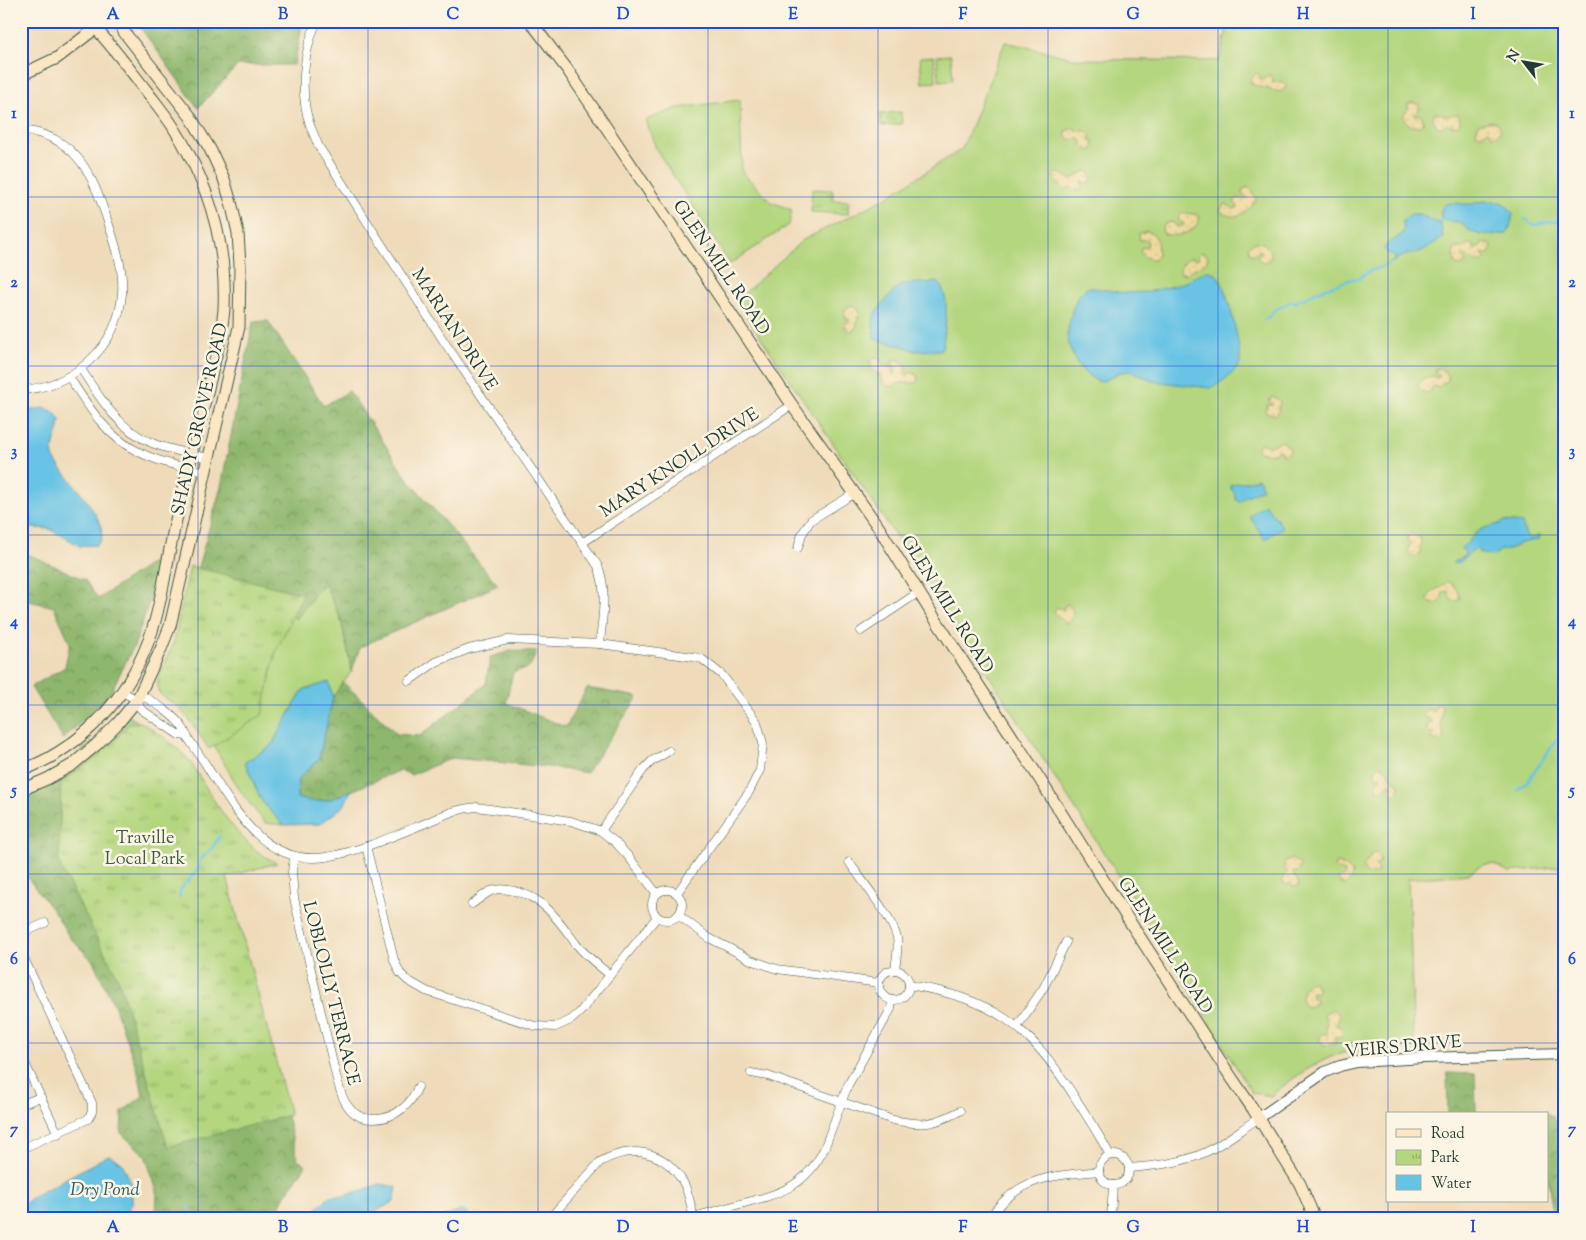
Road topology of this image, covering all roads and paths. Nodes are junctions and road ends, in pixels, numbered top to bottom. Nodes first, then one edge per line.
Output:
1 (118, 21) edge
2 (317, 21) edge
3 (530, 21) edge
4 (95, 27) edge
5 (21, 75) edge
6 (21, 130) edge
7 (81, 369) junction
8 (69, 377) junction
9 (21, 390) edge
10 (792, 405) junction
11 (192, 454) junction
12 (209, 458) junction
13 (188, 468) junction
14 (205, 472) junction
15 (855, 493) junction
16 (582, 543) junction
17 (798, 548) dead end
18 (919, 592) junction
19 (861, 631) dead end
20 (600, 644) junction
21 (409, 681) dead end
22 (122, 692) junction
23 (137, 700) junction
24 (187, 736) junction
25 (669, 751) dead end
26 (21, 771) edge
27 (21, 790) edge
28 (600, 831) junction
29 (366, 846) junction
30 (294, 856) junction
31 (849, 862) dead end
32 (657, 894) junction
33 (677, 894) junction
34 (472, 904) dead end
35 (678, 915) junction
36 (658, 917) junction
37 (45, 924) dead end
38 (21, 936) edge
39 (1066, 942) dead end
40 (21, 952) edge
41 (895, 970) junction
42 (610, 975) junction
43 (879, 983) junction
44 (909, 985) junction
45 (892, 1000) junction
46 (1017, 1027) junction
47 (1565, 1054) edge
48 (21, 1055) edge
49 (751, 1073) dead end
50 (418, 1088) dead end
51 (40, 1096) junction
52 (842, 1101) junction
53 (21, 1105) edge
54 (960, 1111) dead end
55 (1259, 1118) junction
56 (58, 1134) junction
57 (21, 1149) edge
58 (1110, 1155) junction
59 (1129, 1168) junction
60 (1099, 1171) junction
61 (1113, 1185) junction
62 (691, 1218) edge
63 (549, 1219) edge
64 (989, 1219) edge
65 (1111, 1219) edge
66 (1315, 1219) edge

1 - 12 main road, SHADY GROVE ROAD
2 - 16 street, MARIAN DRIVE
3 - 10 main road, GLEN MILL ROAD
4 - 5 main road
4 - 11 main road, SHADY GROVE ROAD
6 - 7 street
7 - 8 street
7 - 11 street
8 - 9 street
8 - 13 street
10 - 15 main road, GLEN MILL ROAD
10 - 16 street, MARY KNOLL DRIVE
11 - 12 street
11 - 13 main road, SHADY GROVE ROAD
12 - 14 main road, SHADY GROVE ROAD
13 - 14 street
13 - 22 main road, SHADY GROVE ROAD
14 - 23 main road, SHADY GROVE ROAD
15 - 17 street
15 - 18 main road, GLEN MILL ROAD
16 - 20 street, MARIAN DRIVE
18 - 19 street
18 - 55 main road, GLEN MILL ROAD
20 - 21 street
20 - 33 street
22 - 23 street
22 - 26 main road, SHADY GROVE ROAD
23 - 24 street
23 - 24 street
23 - 27 main road, SHADY GROVE ROAD
24 - 30 street
25 - 28 street
28 - 29 street
28 - 32 street
29 - 30 street
29 - 42 street
30 - 50 street, LOBLOLLY TERRACE
31 - 41 street
32 - 33 street
32 - 36 street
33 - 35 street
34 - 42 street
35 - 36 street
35 - 43 street
36 - 42 street
37 - 38 street
39 - 46 street
40 - 56 street
41 - 43 street
41 - 44 street
43 - 45 street
44 - 45 street
44 - 46 street
45 - 52 street
46 - 58 street
47 - 55 street, VEIRS DRIVE
48 - 51 street
49 - 52 street
51 - 53 street
51 - 56 street
52 - 54 street
52 - 62 street
55 - 59 street
55 - 66 main road, GLEN MILL ROAD
56 - 57 street
58 - 59 street
58 - 60 street
59 - 61 street
60 - 61 street
60 - 64 street
61 - 65 street
62 - 63 street

